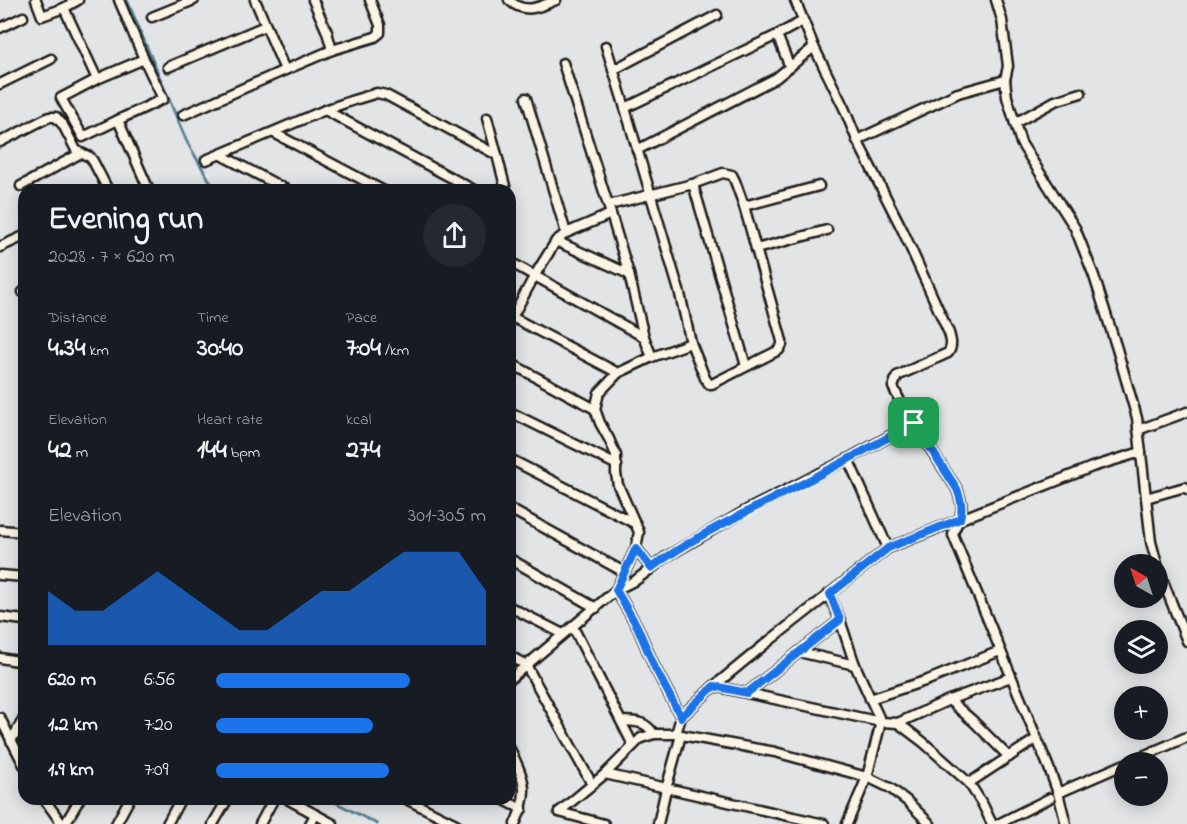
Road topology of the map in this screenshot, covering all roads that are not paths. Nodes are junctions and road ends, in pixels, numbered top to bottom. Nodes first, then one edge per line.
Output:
1 (36, 0) edge
2 (78, 0) edge
3 (119, 0) edge
4 (194, 0) edge
5 (255, 0) edge
6 (313, 0) edge
7 (370, 0) edge
8 (509, 0) edge
9 (556, 0) edge
10 (795, 0) edge
11 (996, 0) edge
12 (64, 8) junction
13 (717, 15) dead end
14 (23, 17) dead end
15 (152, 17) dead end
16 (803, 21) junction
17 (265, 26) junction
18 (0, 28) edge
19 (777, 35) junction
20 (606, 46) dead end
21 (814, 47) junction
22 (332, 50) junction
23 (51, 59) dead end
24 (144, 59) junction
25 (562, 63) dead end
26 (168, 67) dead end
27 (790, 67) junction
28 (285, 70) junction
29 (613, 70) junction
30 (97, 79) junction
31 (1005, 80) junction
32 (0, 84) edge
33 (1081, 93) dead end
34 (526, 98) dead end
35 (625, 108) junction
36 (325, 111) junction
37 (183, 115) dead end
38 (487, 118) dead end
39 (118, 120) junction
40 (1015, 123) junction
41 (274, 133) junction
42 (857, 140) junction
43 (0, 142) edge
44 (638, 150) junction
45 (81, 153) junction
46 (221, 154) junction
47 (497, 155) junction
48 (206, 160) dead end
49 (25, 184) edge
50 (105, 184) edge
51 (146, 184) edge
52 (275, 184) edge
53 (371, 184) edge
54 (463, 184) edge
55 (504, 184) edge
56 (693, 184) junction
57 (819, 186) dead end
58 (650, 194) junction
59 (744, 206) junction
60 (610, 209) junction
61 (827, 230) dead end
62 (566, 233) junction
63 (18, 239) edge
64 (556, 241) junction
65 (0, 247) edge
66 (756, 249) junction
67 (516, 265) edge
68 (629, 274) junction
69 (535, 276) junction
70 (516, 310) edge
71 (516, 322) edge
72 (644, 337) junction
73 (691, 343) junction
74 (652, 357) junction
75 (516, 366) edge
76 (746, 366) junction
77 (618, 373) junction
78 (595, 409) junction
79 (1187, 412) edge
80 (516, 414) edge
81 (914, 423) junction
82 (1138, 430) junction
83 (1142, 452) junction
84 (848, 459) junction
85 (516, 462) edge
86 (617, 465) junction
87 (1187, 489) edge
88 (1146, 498) junction
89 (516, 513) edge
90 (960, 519) junction
91 (636, 524) junction
92 (0, 530) edge
93 (18, 532) edge
94 (636, 548) junction
95 (888, 548) junction
96 (1154, 554) edge
97 (516, 562) edge
98 (651, 568) junction
99 (624, 572) junction
100 (0, 575) edge
101 (18, 576) edge
102 (616, 590) junction
103 (1168, 593) edge
104 (830, 594) junction
105 (596, 608) junction
106 (516, 610) edge
107 (0, 617) edge
108 (18, 619) edge
109 (840, 620) junction
110 (573, 627) junction
111 (563, 634) junction
112 (1187, 641) edge
113 (1000, 651) junction
114 (799, 652) junction
115 (0, 658) edge
116 (516, 659) edge
117 (18, 661) edge
118 (526, 665) junction
119 (855, 665) junction
120 (516, 674) edge
121 (1011, 677) junction
122 (714, 686) junction
123 (747, 693) junction
124 (870, 699) junction
125 (949, 700) junction
126 (681, 717) junction
127 (0, 718) edge
128 (621, 720) junction
129 (881, 722) junction
130 (898, 723) junction
131 (18, 729) edge
132 (654, 734) junction
133 (679, 735) junction
134 (1187, 737) edge
135 (1036, 739) junction
136 (11, 741) junction
137 (633, 745) junction
138 (1153, 752) edge
139 (18, 754) edge
140 (1009, 757) junction
141 (516, 763) edge
142 (1114, 769) edge
143 (605, 774) junction
144 (867, 777) junction
145 (969, 783) junction
146 (592, 784) junction
147 (666, 789) junction
148 (1054, 795) junction
149 (49, 805) edge
150 (76, 805) edge
151 (126, 805) edge
152 (177, 805) edge
153 (224, 805) edge
154 (270, 805) edge
155 (298, 805) edge
156 (418, 805) edge
157 (514, 805) edge
158 (522, 809) junction
159 (315, 815) junction
160 (63, 824) edge
161 (116, 824) edge
162 (166, 824) edge
163 (213, 824) edge
164 (260, 824) edge
165 (310, 824) edge
166 (333, 824) edge
167 (456, 824) edge
168 (515, 824) edge
169 (604, 824) edge
170 (658, 824) edge
171 (824, 824) edge
172 (847, 824) edge
173 (930, 824) edge
174 (992, 824) edge
175 (998, 824) edge
176 (1066, 824) edge

1 - 12 street
2 - 12 street
3 - 24 street
4 - 15 street
5 - 17 street
6 - 22 street
7 - 22 street
8 - 9 street
10 - 16 street
11 - 31 street
12 - 30 street
13 - 29 street
14 - 18 street
16 - 19 street
16 - 21 street
17 - 26 street
17 - 28 street
19 - 27 street
19 - 35 street
20 - 29 street
21 - 27 street
21 - 42 street
22 - 28 street
23 - 32 street
24 - 30 street
24 - 39 street
25 - 60 street
27 - 44 street
28 - 37 street
29 - 35 street
30 - 39 street
31 - 40 street
31 - 42 street
33 - 40 street
34 - 62 street
35 - 44 street
36 - 41 street
36 - 47 street
36 - 54 street
38 - 47 street
39 - 51 street
40 - 82 street
41 - 46 street
41 - 53 street
42 - 81 street
43 - 45 street
44 - 58 street
45 - 49 street
45 - 50 street
46 - 48 street
46 - 52 street
47 - 55 street
56 - 58 street
56 - 59 street
56 - 76 street
57 - 59 street
58 - 60 street
58 - 73 street
59 - 66 street
60 - 62 street
60 - 68 street
61 - 66 street
62 - 64 street
63 - 65 street
64 - 68 street
64 - 69 street
66 - 76 street
67 - 69 street
68 - 72 street
69 - 70 street
69 - 72 street
71 - 77 street
72 - 74 street
73 - 74 street
73 - 76 street
74 - 77 street
75 - 78 street
77 - 78 street
78 - 86 street
79 - 82 street
80 - 86 street
81 - 84 street
81 - 90 street
82 - 83 street
83 - 88 street
83 - 90 street
84 - 95 street
84 - 98 street
85 - 91 street
86 - 91 street
87 - 88 street
88 - 96 street
89 - 99 street
90 - 95 street
90 - 113 street
91 - 94 street
92 - 93 street
94 - 98 street
94 - 99 street
95 - 104 street
97 - 105 street
98 - 102 street
99 - 102 street
100 - 101 street
102 - 105 street
102 - 126 street
103 - 112 street
104 - 109 street
104 - 122 street
105 - 110 street
106 - 111 street
107 - 108 street
109 - 114 street
109 - 119 street
110 - 111 street
110 - 128 street
111 - 118 street
113 - 121 street
113 - 124 street
114 - 119 street
114 - 123 street
115 - 117 street
116 - 118 street
118 - 120 street
118 - 146 street
119 - 124 street
121 - 125 street
121 - 135 street
122 - 123 street
122 - 126 street
123 - 129 street
124 - 129 street
125 - 130 street
125 - 140 street
126 - 133 street
127 - 136 street
128 - 132 street
128 - 137 street
129 - 130 street
129 - 144 street
130 - 145 street
131 - 136 street
132 - 133 street
132 - 137 street
133 - 144 street
133 - 147 street
134 - 138 street
135 - 140 street
135 - 148 street
136 - 139 street
137 - 143 street
140 - 145 street
141 - 158 street
142 - 148 street
143 - 146 street
143 - 147 street
144 - 172 street
144 - 173 street
145 - 174 street
146 - 169 street
147 - 170 street
147 - 171 street
148 - 175 street
148 - 176 street
149 - 160 street
150 - 160 street
151 - 161 street
152 - 162 street
153 - 163 street
154 - 164 street
155 - 159 street
156 - 167 street
157 - 158 street
158 - 168 street
159 - 165 street
159 - 166 street

